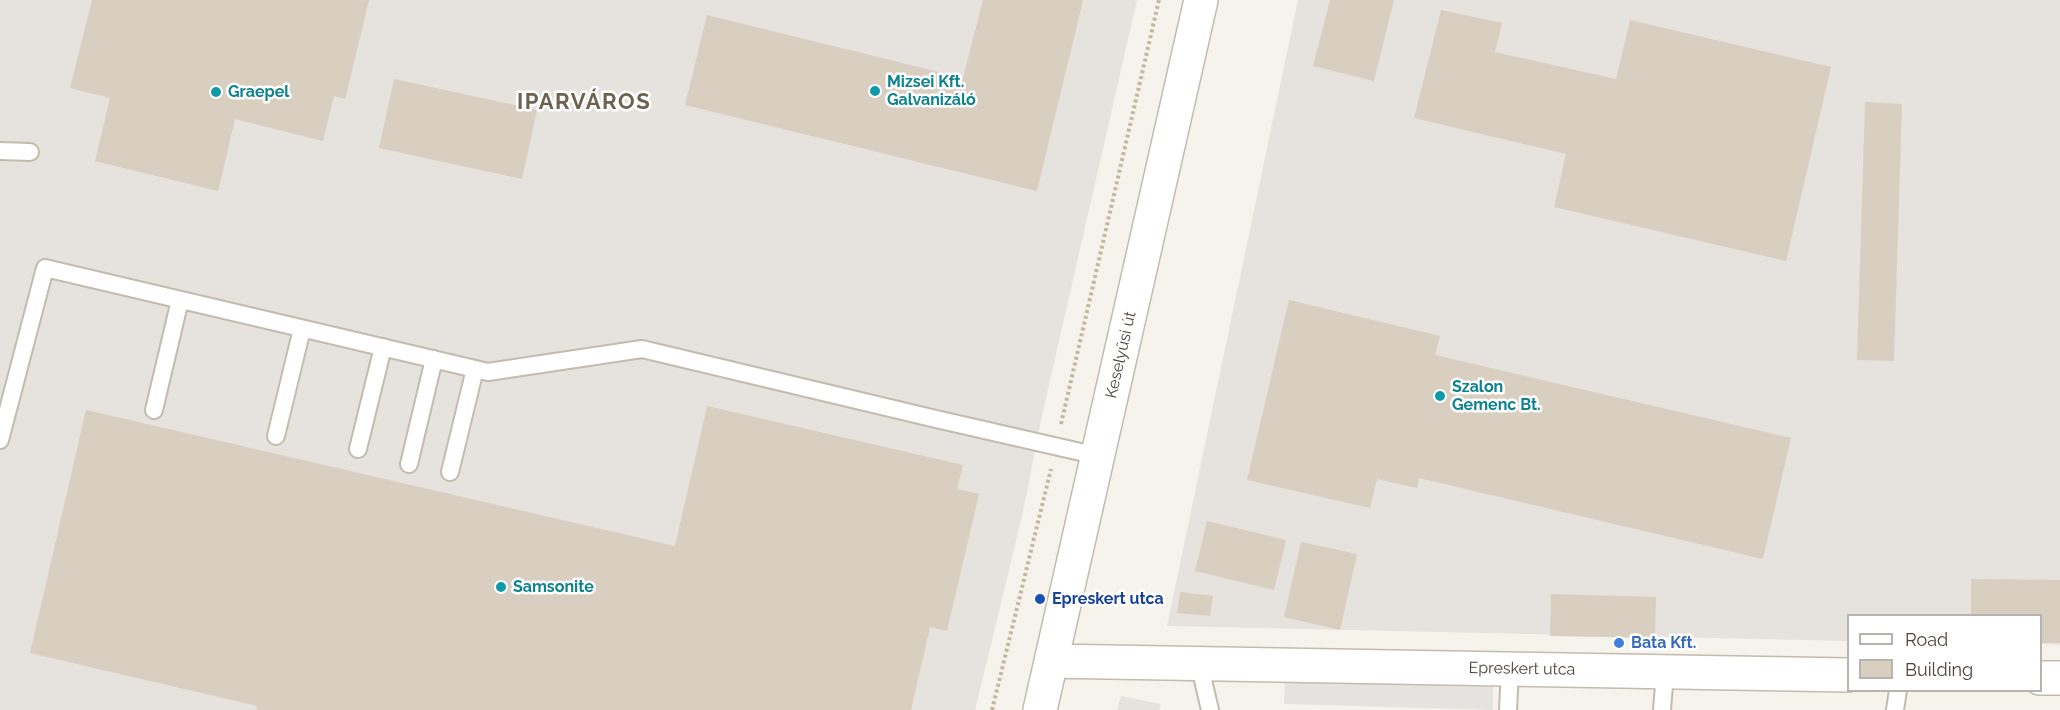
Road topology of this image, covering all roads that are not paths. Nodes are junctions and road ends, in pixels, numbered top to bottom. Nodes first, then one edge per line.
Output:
1 (1201, 0) edge
2 (0, 151) edge
3 (30, 152) dead end
4 (180, 300) junction
5 (302, 329) junction
6 (383, 347) junction
7 (434, 359) junction
8 (475, 369) junction
9 (154, 411) dead end
10 (276, 436) dead end
11 (0, 440) edge
12 (358, 449) dead end
13 (1098, 456) junction
14 (409, 464) dead end
15 (450, 472) dead end
16 (1052, 661) junction
17 (1199, 663) junction
18 (1510, 669) junction
19 (1665, 672) junction
20 (1847, 675) edge
21 (2042, 678) edge
22 (2060, 678) edge
23 (1898, 692) edge
24 (1040, 710) edge
25 (1210, 710) edge
26 (1508, 710) edge
27 (1662, 710) edge
28 (1895, 710) edge

1 - 13 street, Keselyűsi út
2 - 3 lane
4 - 5 lane
4 - 9 lane
4 - 11 lane
5 - 6 lane
5 - 10 lane
6 - 7 lane
6 - 12 lane
7 - 8 lane
7 - 14 lane
8 - 13 lane
8 - 15 lane
13 - 16 street, Keselyűsi út
16 - 17 street, Epreskert utca
16 - 24 street, Keselyűsi út
17 - 18 street, Epreskert utca
17 - 25 lane
18 - 19 street, Epreskert utca
18 - 26 lane
19 - 20 street, Epreskert utca
19 - 27 lane
21 - 22 street
23 - 28 lane

